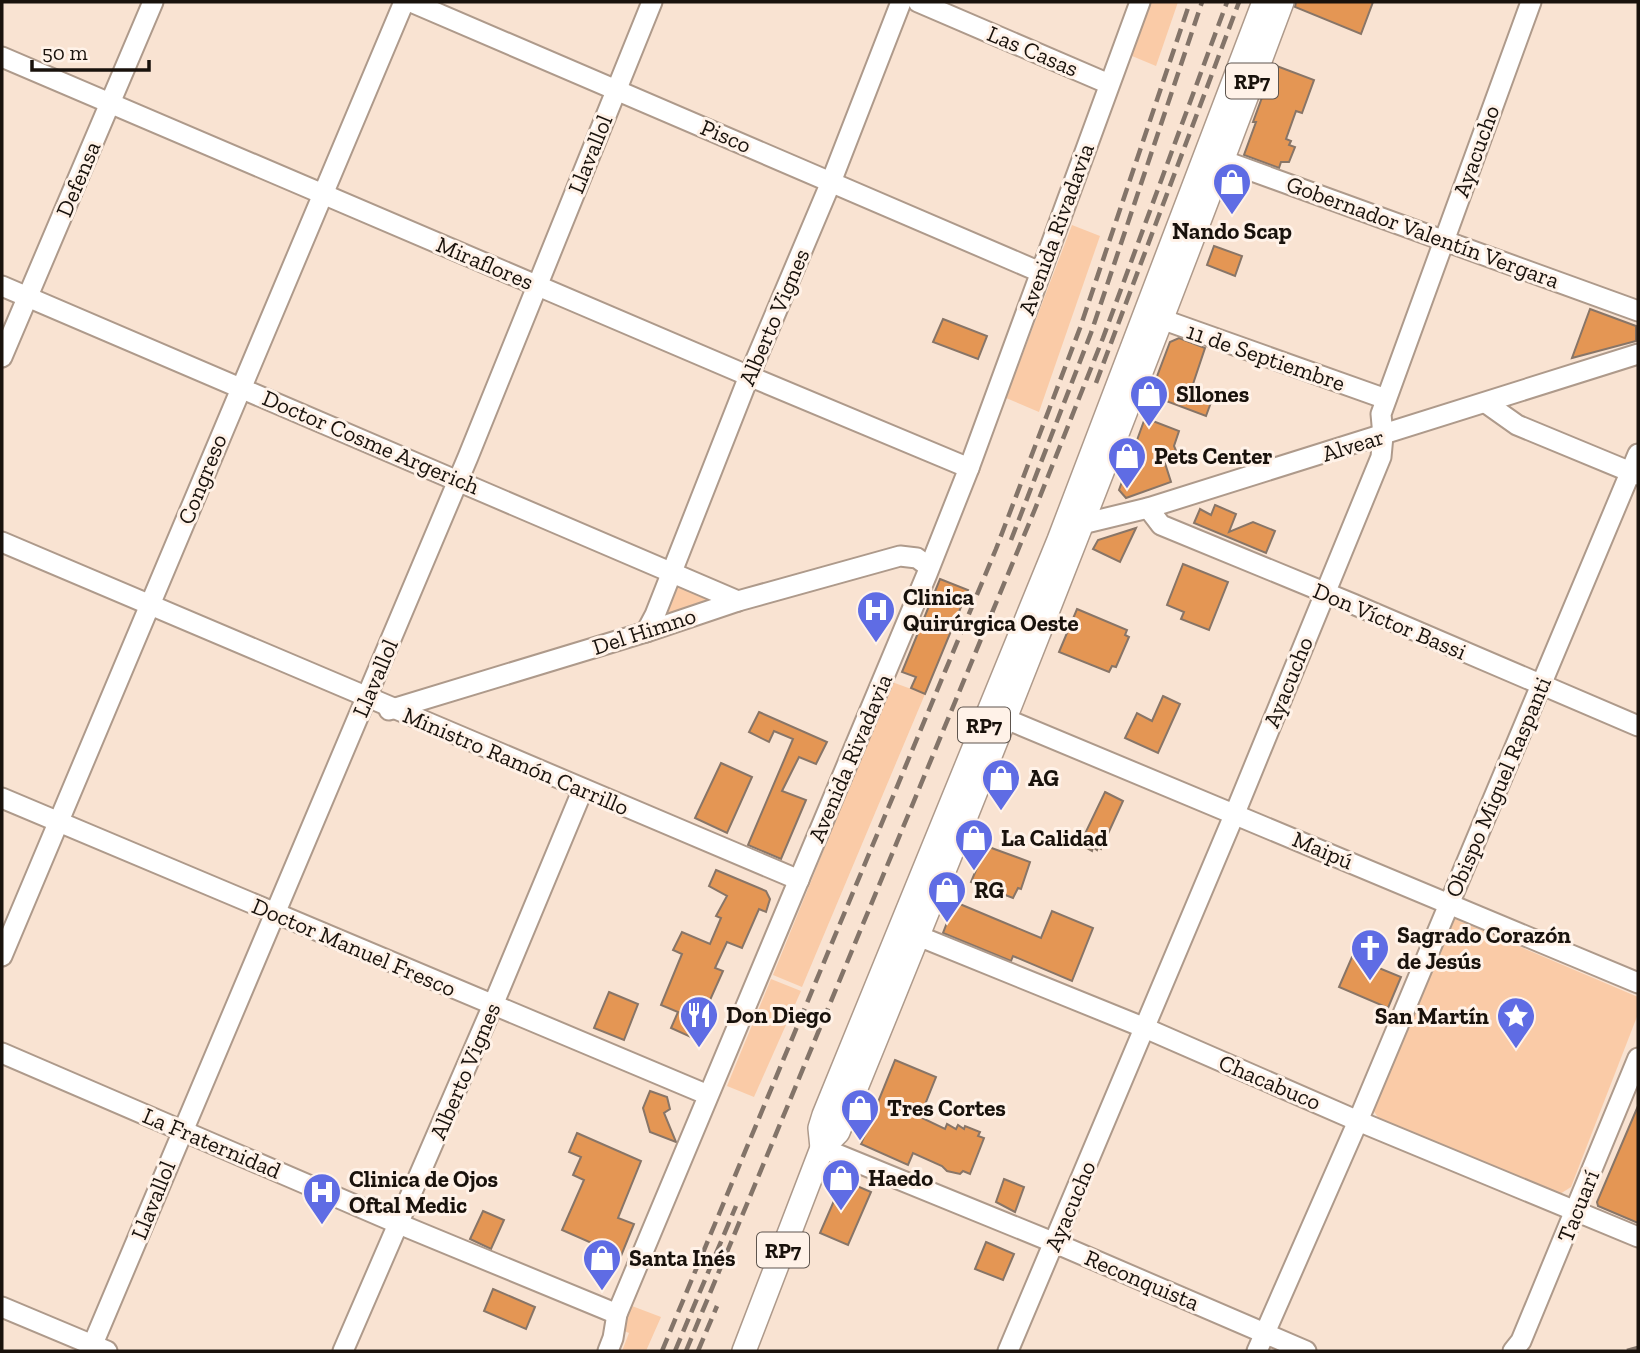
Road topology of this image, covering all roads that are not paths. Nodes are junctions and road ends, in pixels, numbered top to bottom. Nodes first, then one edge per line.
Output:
1 (153, 2) edge
2 (404, 2) edge
3 (411, 2) edge
4 (652, 2) edge
5 (901, 2) edge
6 (918, 2) edge
7 (1140, 2) edge
8 (1264, 2) edge
9 (1282, 2) edge
10 (1531, 2) edge
11 (2, 57) edge
12 (1109, 84) junction
13 (616, 90) junction
14 (110, 104) junction
15 (1215, 158) junction
16 (831, 181) junction
17 (323, 195) junction
18 (1444, 239) junction
19 (1040, 272) junction
20 (538, 285) junction
21 (2, 286) edge
22 (27, 296) junction
23 (1638, 311) edge
24 (1154, 317) junction
25 (1638, 355) edge
26 (2, 357) edge
27 (749, 376) junction
28 (240, 387) junction
29 (1386, 399) junction
30 (1486, 403) junction
31 (1383, 436) junction
32 (1636, 467) edge
33 (969, 468) junction
34 (458, 479) junction
35 (1149, 508) junction
36 (1075, 522) junction
37 (2, 542) edge
38 (929, 567) junction
39 (672, 573) junction
40 (1325, 593) junction
41 (738, 601) junction
42 (152, 604) junction
43 (646, 632) junction
44 (1541, 685) junction
45 (368, 698) junction
46 (394, 709) junction
47 (359, 719) junction
48 (1006, 719) junction
49 (1638, 726) edge
50 (583, 789) junction
51 (2, 798) edge
52 (1235, 813) junction
53 (59, 822) junction
54 (799, 880) junction
55 (1449, 903) junction
56 (275, 914) junction
57 (909, 933) junction
58 (2, 956) edge
59 (1638, 983) edge
60 (493, 1005) junction
61 (1145, 1028) junction
62 (2, 1053) edge
63 (1638, 1058) edge
64 (708, 1095) junction
65 (1358, 1121) junction
66 (182, 1130) junction
67 (822, 1148) junction
68 (1577, 1211) junction
69 (399, 1224) junction
70 (1638, 1237) edge
71 (1055, 1243) junction
72 (2, 1307) edge
73 (617, 1314) junction
74 (1261, 1342) edge
75 (96, 1349) edge
76 (343, 1351) edge
77 (608, 1351) edge
78 (744, 1351) edge
79 (1008, 1351) edge
80 (1306, 1351) edge
81 (1513, 1351) edge

1 - 14 street, Defensa
2 - 17 street, Congreso
3 - 13 street, Pisco
4 - 13 street, Llavallol
5 - 16 street, Alberto Vignes
6 - 12 street, Las Casas
7 - 12 street, Avenida Rivadavia
8 - 15 main road, RP7
9 - 15 main road, RP7
10 - 18 street, Ayacucho
11 - 14 street, Miraflores
12 - 19 street, Avenida Rivadavia
13 - 16 street, Pisco
13 - 20 street, Llavallol
14 - 17 street, Miraflores
14 - 22 street, Defensa
15 - 18 street, Gobernador Valentín Vergara
15 - 24 main road, RP7
16 - 19 street, Pisco
16 - 27 street, Alberto Vignes
17 - 20 street, Miraflores
17 - 28 street, Congreso
18 - 23 street, Gobernador Valentín Vergara
18 - 29 street, Ayacucho
19 - 33 street, Avenida Rivadavia
20 - 27 street, Miraflores
20 - 34 street, Llavallol
21 - 22 street, Doctor Cosme Argerich
22 - 26 street, Defensa
22 - 28 street, Doctor Cosme Argerich
24 - 29 street, 11 de Septiembre
24 - 36 main road, RP7
25 - 30 street, Alvear
27 - 33 street, Miraflores
27 - 39 street, Alberto Vignes
28 - 34 street, Doctor Cosme Argerich
28 - 42 street, Congreso
29 - 31 street, Ayacucho
30 - 31 street, Alvear
30 - 32 street
31 - 35 street, Alvear
31 - 40 street, Ayacucho
32 - 44 street, Obispo Miguel Raspanti
33 - 38 street, Avenida Rivadavia
34 - 39 street, Doctor Cosme Argerich
34 - 45 street, Llavallol
35 - 36 street, Alvear
35 - 40 street, Don Víctor Bassi
36 - 48 main road, RP7
36 - 57 main road, RP7
37 - 42 street, Ministro Ramón Carrillo
38 - 41 street, Del Himno
38 - 54 street, Avenida Rivadavia
39 - 41 street, Doctor Cosme Argerich
39 - 43 street, Alberto Vignes
40 - 44 street, Don Víctor Bassi
40 - 52 street, Ayacucho
41 - 43 street, Del Himno
42 - 45 street, Ministro Ramón Carrillo
42 - 53 street, Congreso
43 - 46 street, Del Himno
44 - 49 street, Don Víctor Bassi
44 - 55 street, Obispo Miguel Raspanti
45 - 46 street, Ministro Ramón Carrillo
45 - 47 street, Llavallol
46 - 47 street, Del Himno
46 - 50 street, Ministro Ramón Carrillo
47 - 56 street, Llavallol
48 - 52 street, Maipú
48 - 57 main road, RP7
50 - 54 street, Ministro Ramón Carrillo
50 - 60 street, Alberto Vignes
51 - 53 street, Doctor Manuel Fresco
52 - 55 street, Maipú
52 - 61 street, Ayacucho
53 - 56 street, Doctor Manuel Fresco
53 - 58 street, Congreso
54 - 64 street, Avenida Rivadavia
55 - 59 street, Maipú
55 - 65 street, Obispo Miguel Raspanti
56 - 60 street, Doctor Manuel Fresco
56 - 66 street, Llavallol
57 - 61 street, Chacabuco
57 - 67 main road, RP7
60 - 64 street, Doctor Manuel Fresco
60 - 69 street, Alberto Vignes
61 - 65 street, Chacabuco
61 - 71 street, Ayacucho
62 - 66 street, La Fraternidad
63 - 68 street, Tacuarí
64 - 73 street, Avenida Rivadavia
65 - 68 street, Chacabuco
65 - 74 street, Obispo Miguel Raspanti
66 - 69 street, La Fraternidad
66 - 75 street, Llavallol
67 - 71 street, Reconquista
67 - 78 main road, RP7
68 - 70 street, Chacabuco
68 - 81 street, Tacuarí
69 - 73 street, La Fraternidad
69 - 76 street, Alberto Vignes
71 - 74 street, Reconquista
71 - 79 street, Ayacucho
72 - 75 street
73 - 77 street, Avenida Rivadavia
74 - 80 street, Reconquista

